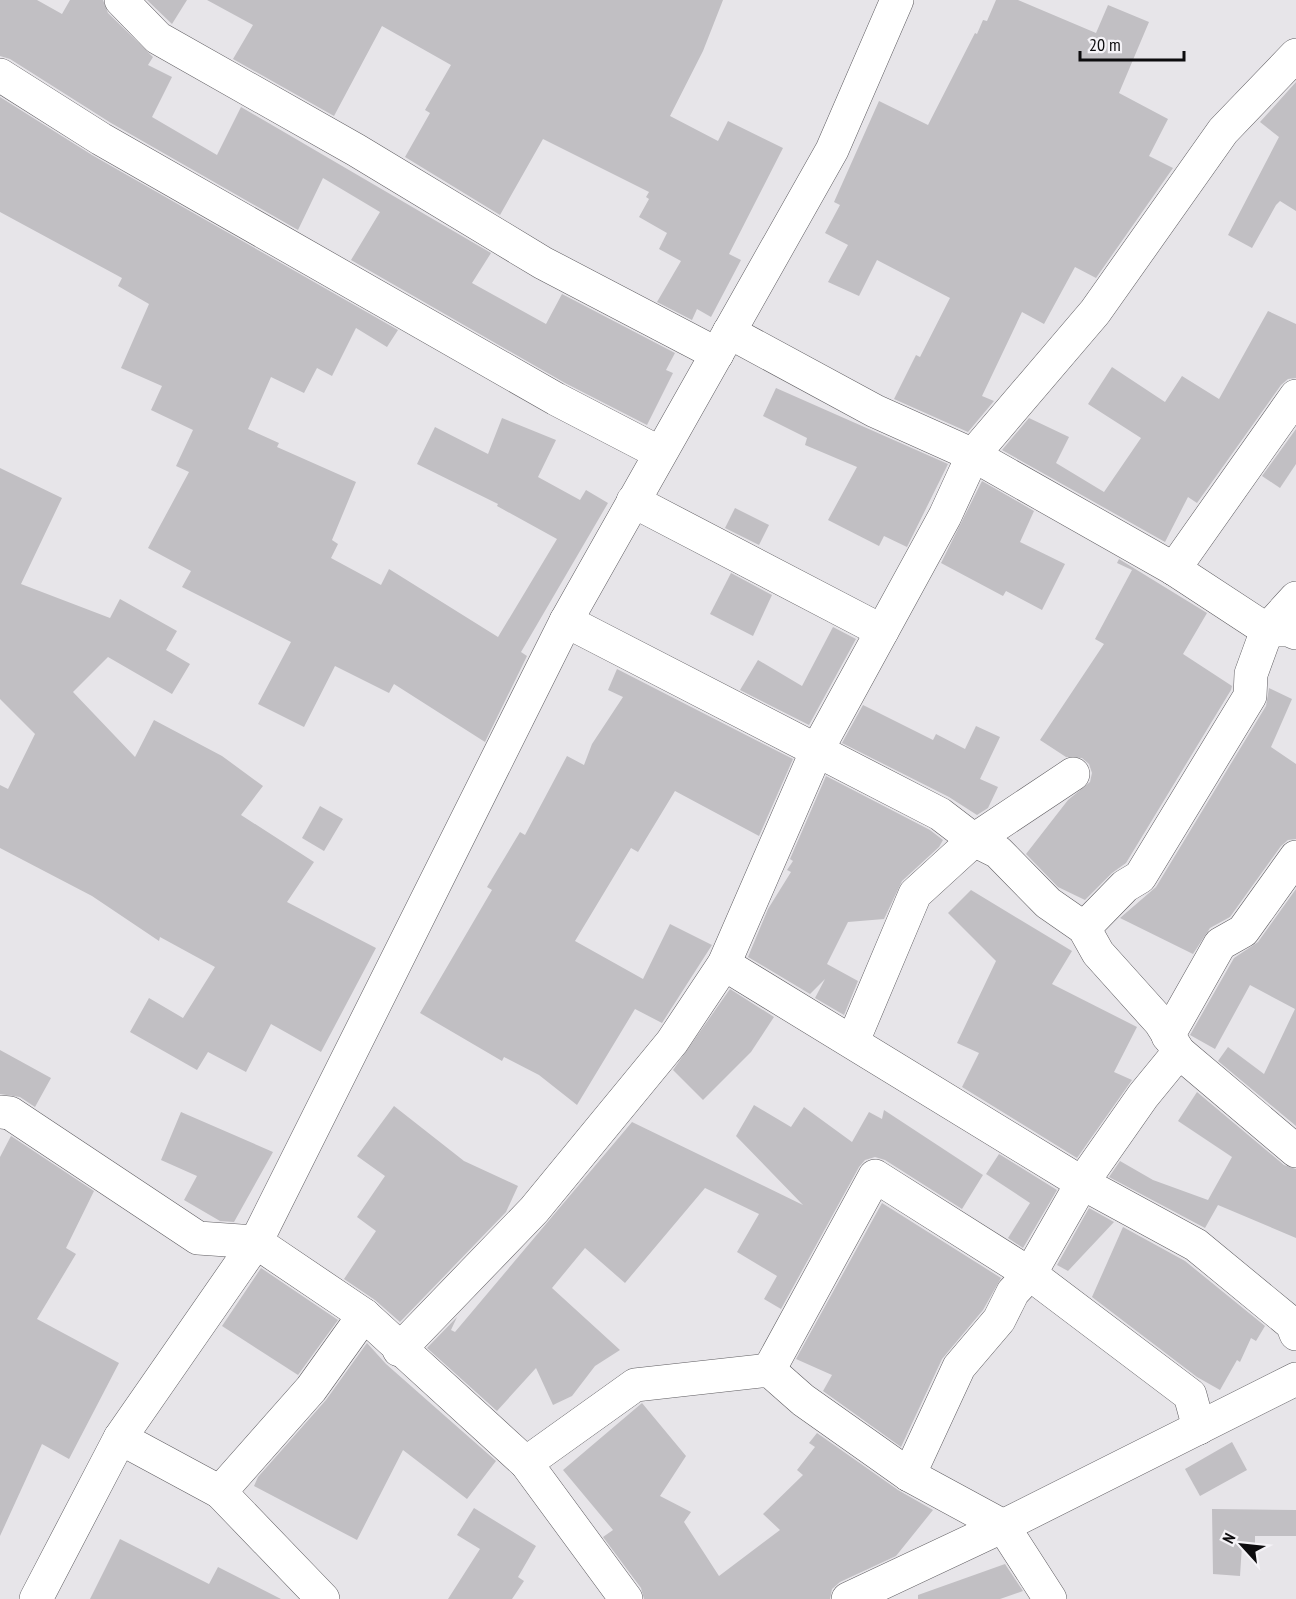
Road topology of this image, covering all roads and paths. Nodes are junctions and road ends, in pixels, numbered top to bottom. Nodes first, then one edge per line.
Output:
1 (121, 0) edge
2 (897, 0) edge
3 (1296, 55) edge
4 (0, 75) edge
5 (723, 343) junction
6 (1296, 396) edge
7 (660, 453) junction
8 (973, 455) junction
9 (633, 501) junction
10 (1174, 569) junction
11 (1296, 598) edge
12 (566, 621) junction
13 (882, 631) junction
14 (1281, 631) edge
15 (817, 750) junction
16 (1073, 774) dead end
17 (974, 840) junction
18 (1296, 856) edge
19 (1084, 928) junction
20 (724, 964) junction
21 (853, 1041) junction
22 (1174, 1044) junction
23 (0, 1112) edge
24 (1296, 1151) edge
25 (1082, 1183) junction
26 (256, 1242) junction
27 (1030, 1274) junction
28 (364, 1315) junction
29 (1296, 1334) edge
30 (399, 1350) junction
31 (770, 1370) junction
32 (1296, 1379) edge
33 (1198, 1428) junction
34 (120, 1438) junction
35 (526, 1463) junction
36 (909, 1475) junction
37 (220, 1492) junction
38 (1004, 1526) junction
39 (36, 1599) edge
40 (323, 1599) edge
41 (626, 1599) edge
42 (848, 1599) edge
43 (1050, 1599) edge

1 - 5 street
2 - 5 street
3 - 8 street
4 - 7 street
5 - 7 street
5 - 8 street
6 - 10 street
7 - 9 street
8 - 10 street
8 - 13 street
9 - 12 street
9 - 13 street
10 - 14 street
11 - 14 street
12 - 15 street
12 - 26 street
13 - 15 street
14 - 19 street
15 - 17 street
15 - 20 street
16 - 17 street
17 - 19 street
17 - 21 street
18 - 22 street
19 - 22 street
20 - 21 street
20 - 30 street
21 - 25 street
22 - 24 street
22 - 25 street
23 - 26 street
25 - 27 street
25 - 29 street
26 - 28 street
26 - 34 street
27 - 31 street
27 - 33 street
27 - 36 street
28 - 30 street
28 - 37 street
30 - 35 street
31 - 35 street
31 - 36 street
32 - 33 street
33 - 38 street
34 - 37 street
34 - 39 street
35 - 41 street
36 - 38 street
37 - 40 street
38 - 42 street
38 - 43 street

